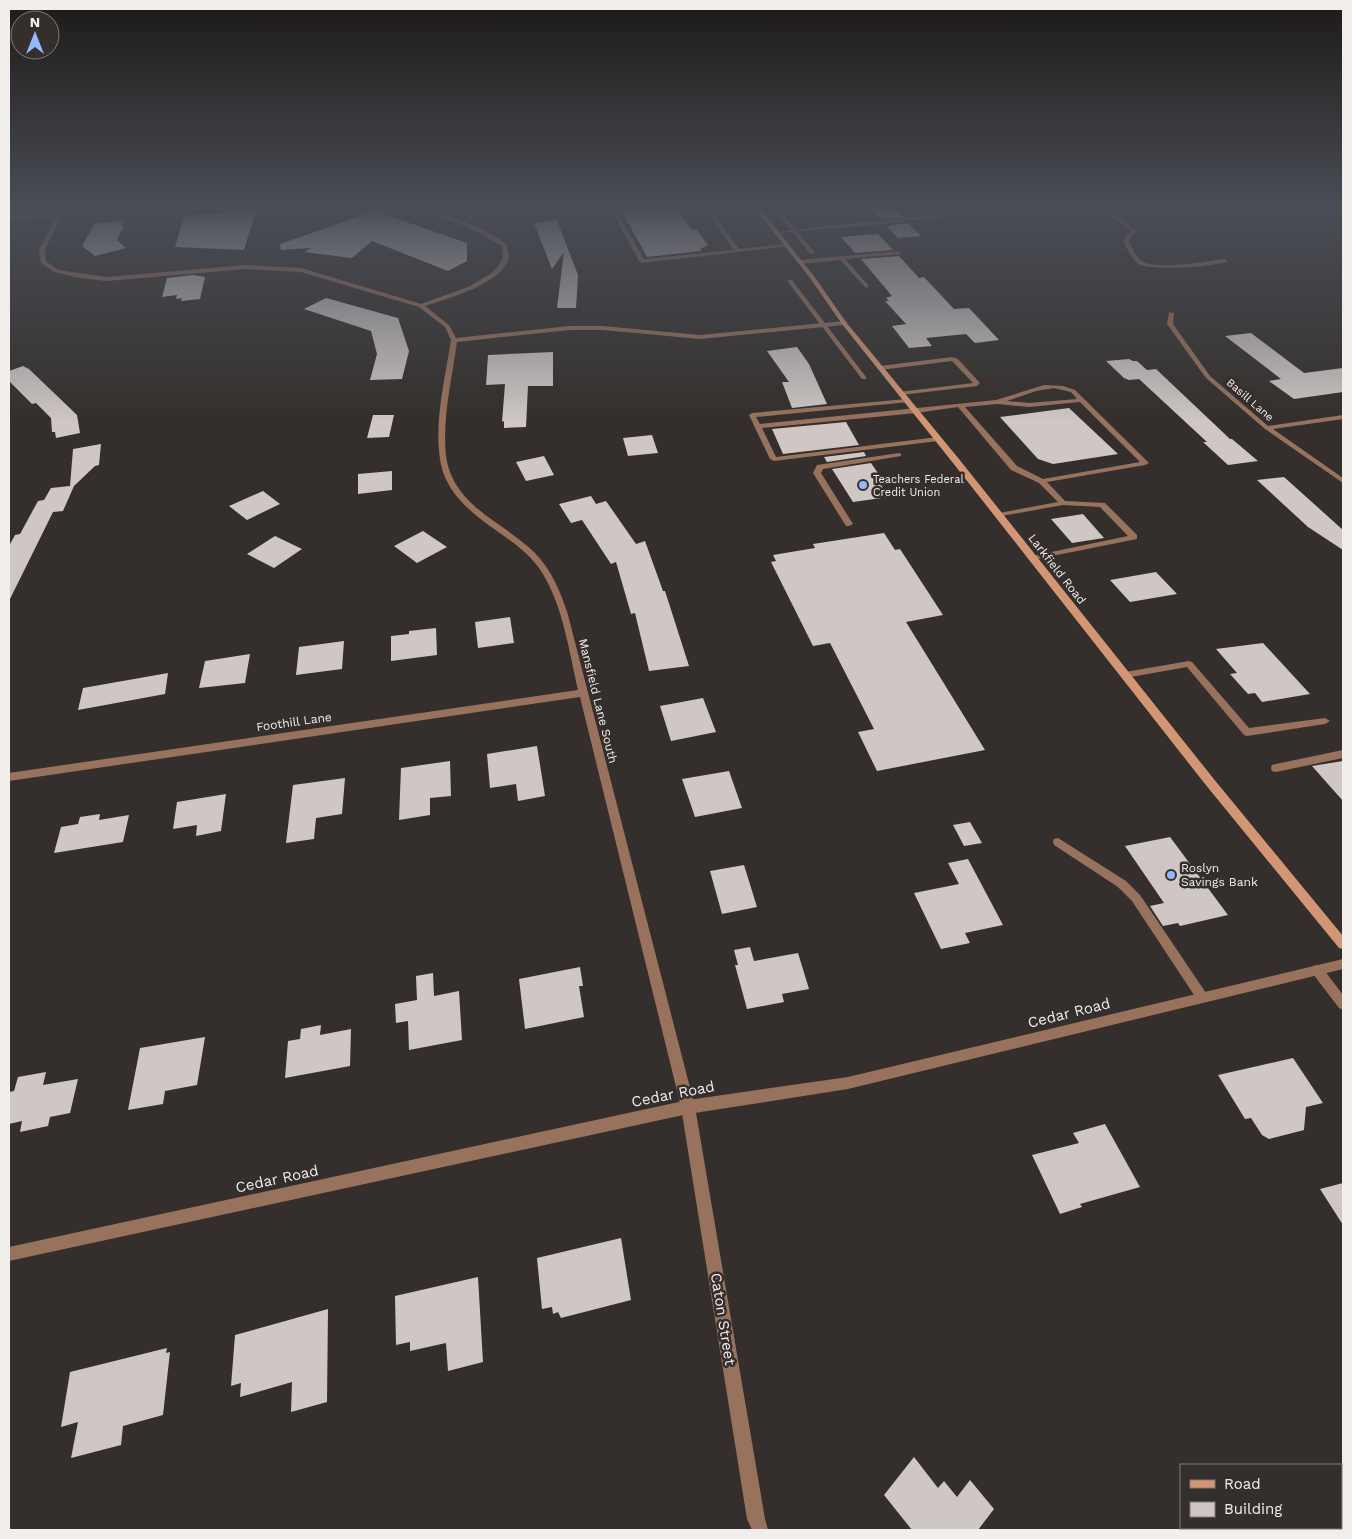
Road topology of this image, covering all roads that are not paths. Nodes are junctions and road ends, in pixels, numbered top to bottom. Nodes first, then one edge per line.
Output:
1 (96, 278) edge
2 (121, 278) edge
3 (326, 278) edge
4 (488, 278) edge
5 (811, 278) edge
6 (859, 278) edge
7 (790, 281) dead end
8 (866, 286) dead end
9 (421, 306) junction
10 (1171, 313) dead end
11 (844, 323) junction
12 (824, 326) junction
13 (454, 340) junction
14 (880, 368) junction
15 (864, 378) dead end
16 (901, 393) junction
17 (1082, 400) junction
18 (907, 401) junction
19 (998, 402) junction
20 (960, 405) junction
21 (916, 411) junction
22 (1343, 417) edge
23 (758, 426) junction
24 (1267, 428) junction
25 (938, 439) junction
26 (899, 455) dead end
27 (1042, 481) junction
28 (1343, 481) edge
29 (1062, 503) junction
30 (999, 515) junction
31 (849, 524) dead end
32 (1032, 558) junction
33 (1125, 675) junction
34 (582, 692) junction
35 (1325, 721) dead end
36 (1343, 754) edge
37 (1276, 768) dead end
38 (9, 776) edge
39 (1058, 842) dead end
40 (1343, 944) edge
41 (1343, 964) edge
42 (1317, 970) junction
43 (1202, 997) junction
44 (1343, 1004) edge
45 (688, 1107) junction
46 (9, 1254) edge
47 (760, 1530) edge

1 - 2 street
3 - 9 street
4 - 9 street
5 - 11 main road, Larkfield Road
6 - 8 street
7 - 12 street
9 - 13 street
10 - 24 street, Basill Lane
11 - 12 street
11 - 14 main road, Larkfield Road
12 - 13 street
12 - 15 street
13 - 34 street, Mansfield Lane South
14 - 16 main road, Larkfield Road
14 - 16 street
16 - 18 main road, Larkfield Road
17 - 19 street
17 - 19 street
17 - 27 street
18 - 21 main road, Larkfield Road
18 - 23 street
19 - 20 street
20 - 21 street
20 - 27 street
21 - 23 street
21 - 25 main road, Larkfield Road
22 - 24 street
23 - 25 street
24 - 28 street, Basill Lane
25 - 30 main road, Larkfield Road
26 - 31 street
27 - 29 street
29 - 30 street
29 - 32 street
30 - 32 main road, Larkfield Road
32 - 33 main road, Larkfield Road
33 - 35 street
33 - 40 main road, Larkfield Road
34 - 38 street, Foothill Lane
34 - 45 street, Mansfield Lane South
36 - 37 street
39 - 43 street
41 - 42 street, Cedar Road
42 - 43 street, Cedar Road
42 - 44 street
43 - 45 street, Cedar Road
45 - 46 street, Cedar Road
45 - 47 street, Caton Street

